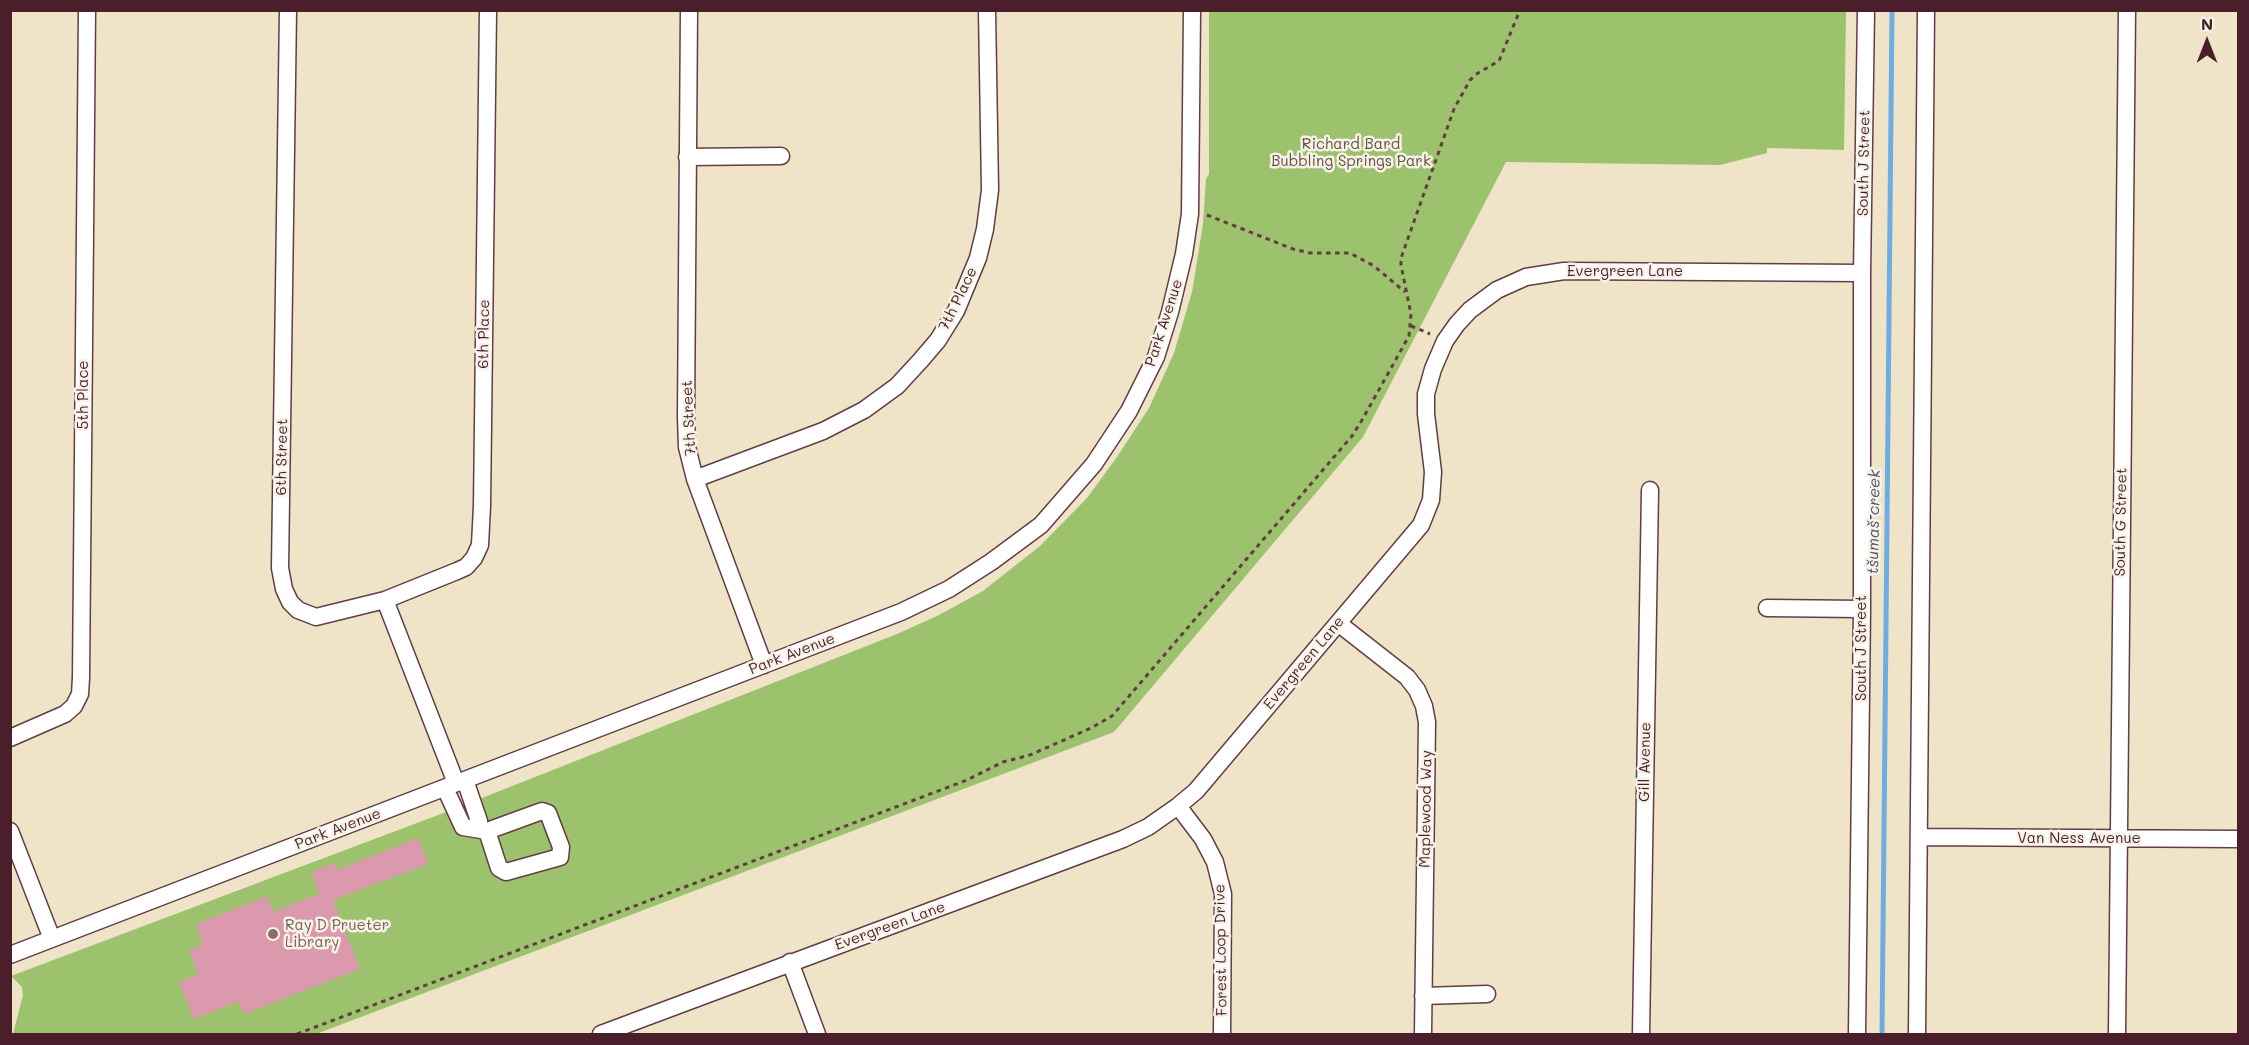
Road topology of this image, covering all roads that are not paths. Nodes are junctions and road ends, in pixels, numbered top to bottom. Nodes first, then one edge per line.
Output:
1 (87, 10) edge
2 (288, 10) edge
3 (488, 10) edge
4 (689, 10) edge
5 (987, 10) edge
6 (1192, 10) edge
7 (1866, 10) edge
8 (1926, 10) edge
9 (2127, 10) edge
10 (781, 156) dead end
11 (687, 157) junction
12 (1862, 273) junction
13 (695, 479) junction
14 (1650, 490) dead end
15 (385, 600) junction
16 (1767, 608) dead end
17 (1862, 609) junction
18 (1338, 623) junction
19 (764, 665) junction
20 (10, 738) edge
21 (455, 784) junction
22 (1178, 806) junction
23 (481, 830) junction
24 (10, 831) edge
25 (1919, 837) junction
26 (2118, 838) junction
27 (2238, 839) edge
28 (52, 939) junction
29 (10, 955) edge
30 (790, 963) junction
31 (1487, 994) dead end
32 (1423, 996) junction
33 (605, 1034) edge
34 (817, 1035) edge
35 (1222, 1035) edge
36 (1423, 1035) edge
37 (1641, 1035) edge
38 (1857, 1035) edge
39 (1917, 1035) edge
40 (2117, 1035) edge

1 - 20 street, 5th Place
2 - 15 street, 6th Street
3 - 15 street, 6th Place
4 - 11 street, 7th Street
5 - 13 street, 7th Place
6 - 19 street, Park Avenue
7 - 12 street, South J Street
8 - 25 street
9 - 26 street, South G Street
10 - 11 street
11 - 13 street, 7th Street
12 - 17 street, South J Street
12 - 18 street, Evergreen Lane
13 - 19 street, 7th Street
14 - 37 street, Gill Avenue
15 - 21 street
16 - 17 street
17 - 38 street, South J Street
18 - 22 street, Evergreen Lane
18 - 32 street, Maplewood Way
19 - 21 street, Park Avenue
21 - 23 street
21 - 28 street, Park Avenue
22 - 30 street, Evergreen Lane
22 - 35 street, Forest Loop Drive
23 - 23 street
24 - 28 street
25 - 26 street, Van Ness Avenue
25 - 39 street
26 - 27 street, Van Ness Avenue
26 - 40 street, South G Street
28 - 29 street, Park Avenue
30 - 33 street, Evergreen Lane
30 - 34 street
31 - 32 street
32 - 36 street, Maplewood Way

